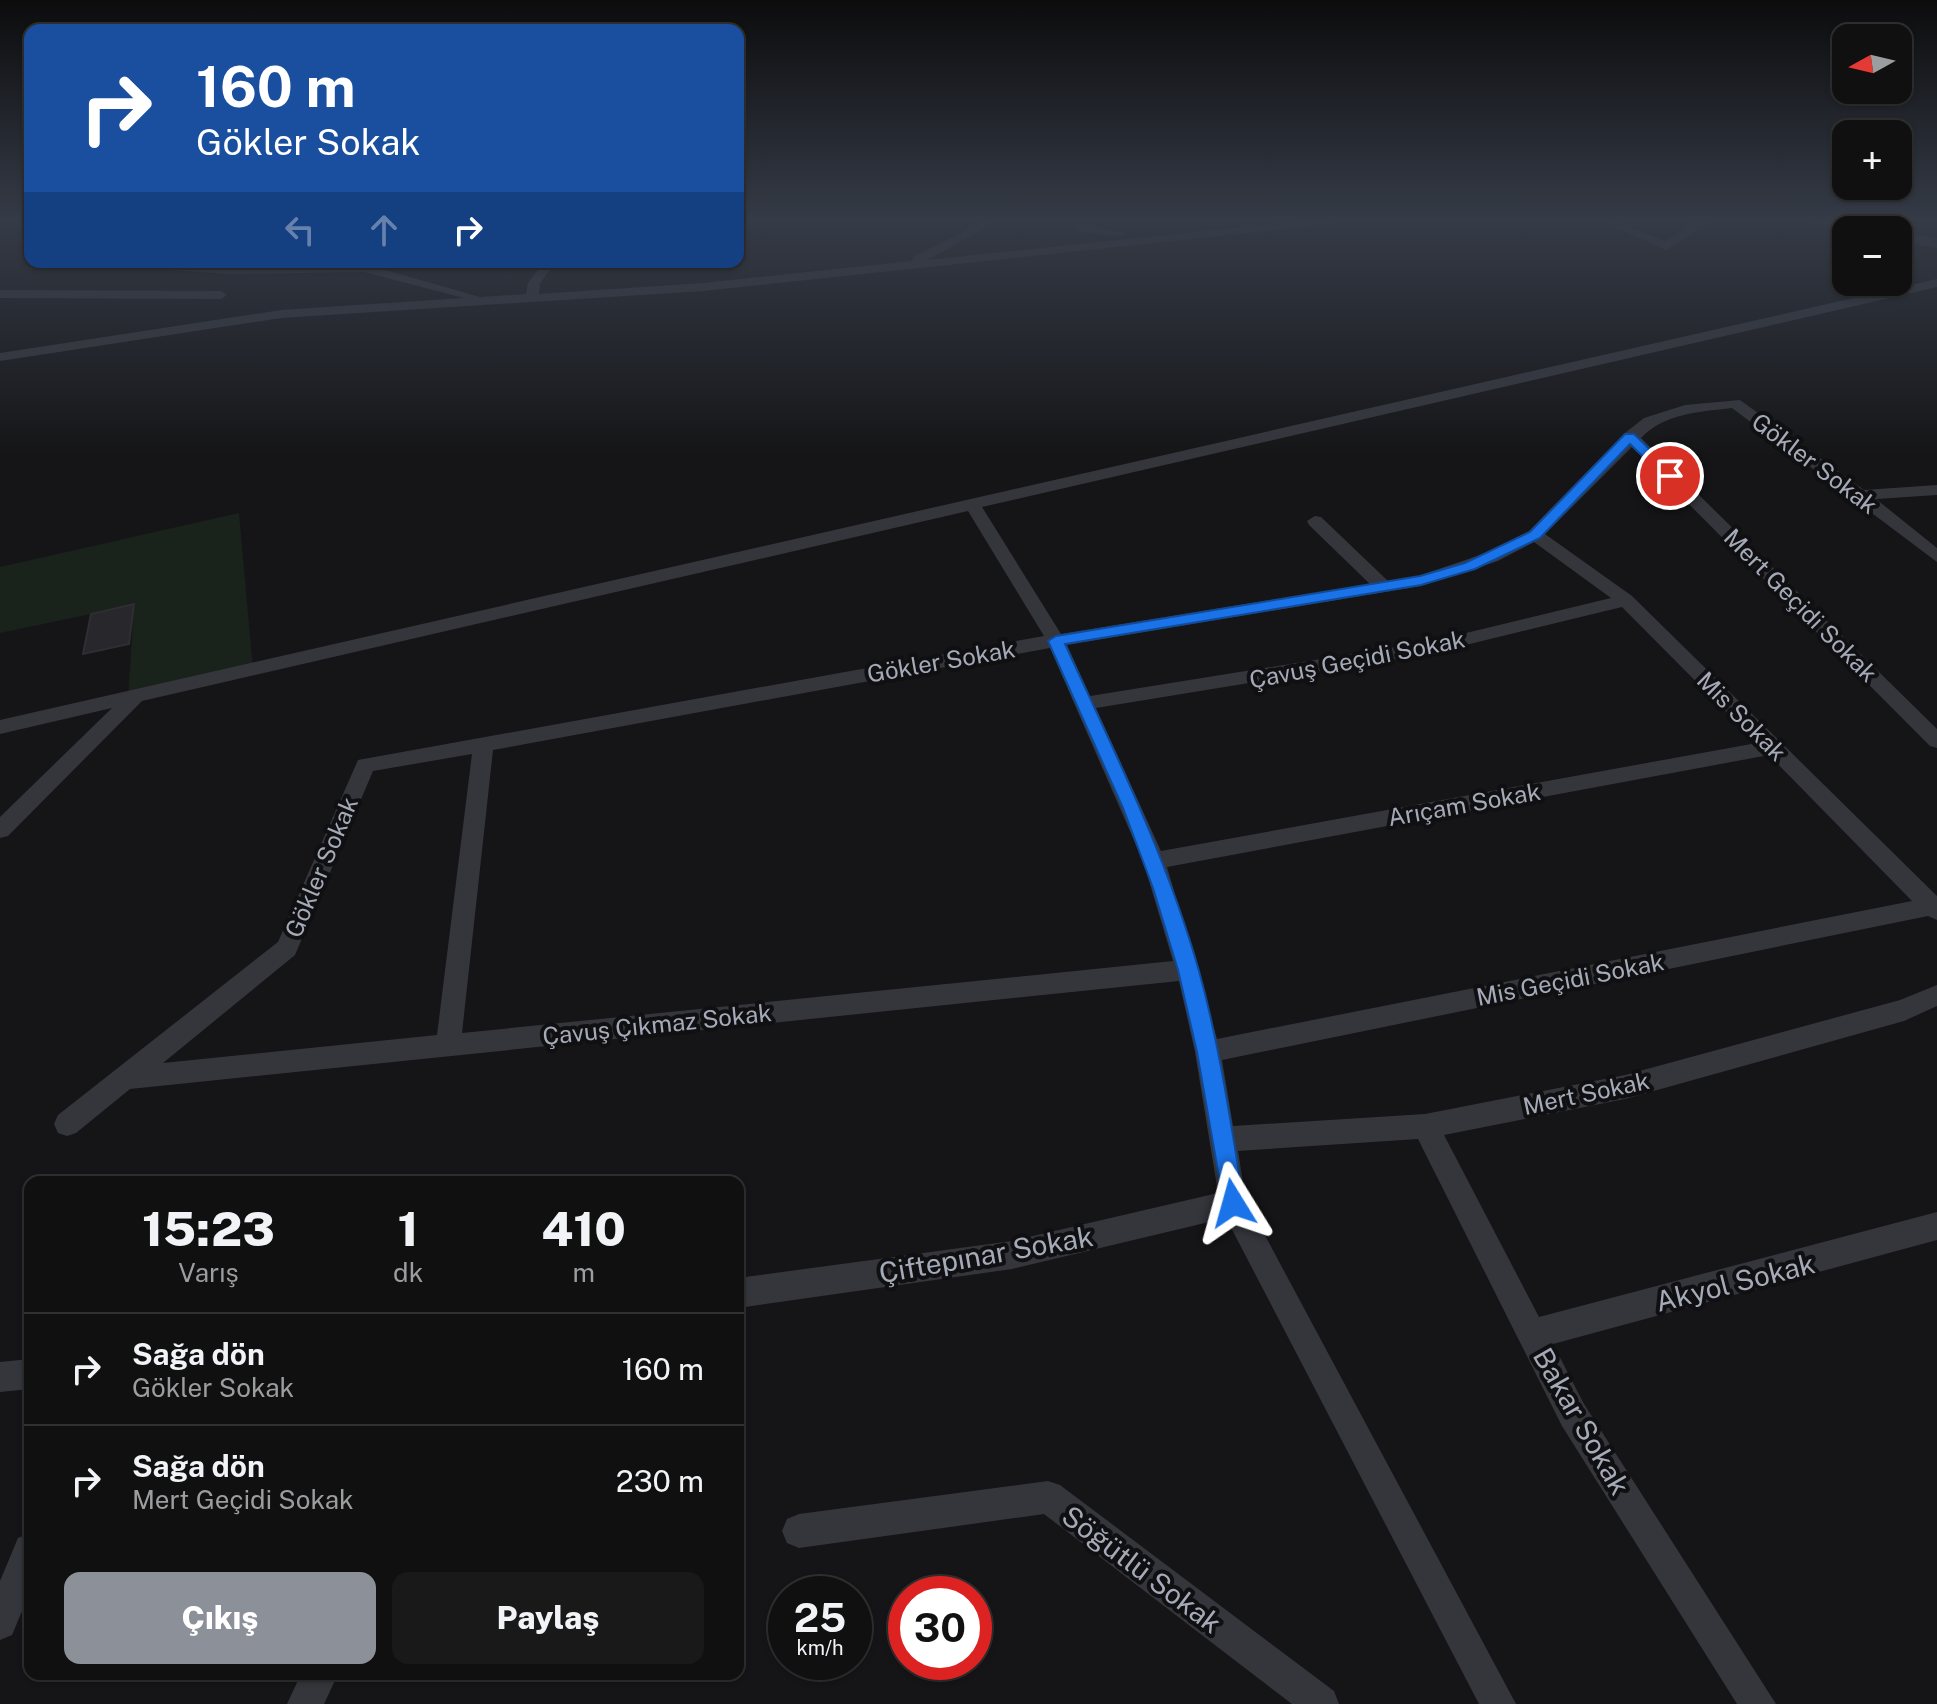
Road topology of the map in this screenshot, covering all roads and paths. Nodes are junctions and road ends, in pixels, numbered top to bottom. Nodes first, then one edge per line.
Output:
1 (221, 300) edge
2 (482, 300) edge
3 (525, 300) edge
4 (1866, 300) edge
5 (491, 302) junction
6 (219, 322) junction
7 (0, 357) edge
8 (1630, 436) junction
9 (1937, 490) edge
10 (1861, 495) junction
11 (974, 507) junction
12 (1315, 521) dead end
13 (1535, 535) junction
14 (1937, 557) edge
15 (1384, 587) junction
16 (1626, 600) junction
17 (1056, 641) junction
18 (136, 696) junction
19 (1086, 703) junction
20 (0, 727) edge
21 (1937, 741) edge
22 (483, 745) junction
23 (1773, 747) junction
24 (0, 830) edge
25 (1154, 861) junction
26 (1935, 908) edge
27 (1188, 970) junction
28 (1937, 995) edge
29 (448, 1045) junction
30 (1208, 1052) junction
31 (125, 1078) junction
32 (67, 1124) dead end
33 (1425, 1126) junction
34 (1224, 1139) junction
35 (1233, 1203) junction
36 (1937, 1226) edge
37 (744, 1292) edge
38 (1532, 1334) junction
39 (24, 1375) edge
40 (0, 1377) edge
41 (799, 1531) dead end
42 (24, 1565) edge
43 (0, 1623) edge
44 (317, 1680) edge
45 (305, 1704) edge
46 (1321, 1704) edge
47 (1498, 1704) edge
48 (1758, 1704) edge

1 - 6 street
2 - 5 street
3 - 5 street
4 - 11 street
5 - 6 street
6 - 7 street
8 - 10 street, Gökler Sokak
8 - 13 street, Gökler Sokak
8 - 21 street, Mert Geçidi Sokak
9 - 10 street
10 - 14 street, Gökler Sokak
11 - 17 street
11 - 18 street
12 - 15 street
13 - 15 street, Gökler Sokak
13 - 16 street, Mis Sokak
15 - 17 street, Gökler Sokak
16 - 19 street, Çavuş Geçidi Sokak
16 - 23 street, Mis Sokak
17 - 19 street
17 - 22 street, Gökler Sokak
18 - 20 street
18 - 24 street
19 - 25 street
22 - 29 street
22 - 31 street, Gökler Sokak
23 - 25 street, Arıçam Sokak
23 - 26 street, Mis Sokak
25 - 27 street
26 - 30 street, Mis Geçidi Sokak
27 - 29 street, Çavuş Çıkmaz Sokak
27 - 30 street
28 - 33 street, Mert Sokak
29 - 31 street, Çavuş Çıkmaz Sokak
30 - 34 street
31 - 32 street, Gökler Sokak
33 - 34 street, Mert Sokak
33 - 38 street, Bakar Sokak
34 - 35 street
35 - 37 street, Çiftepınar Sokak
35 - 47 street
36 - 38 street, Akyol Sokak
38 - 48 street, Bakar Sokak
39 - 40 street
41 - 46 street, Söğütlü Sokak
42 - 43 street
44 - 45 street

